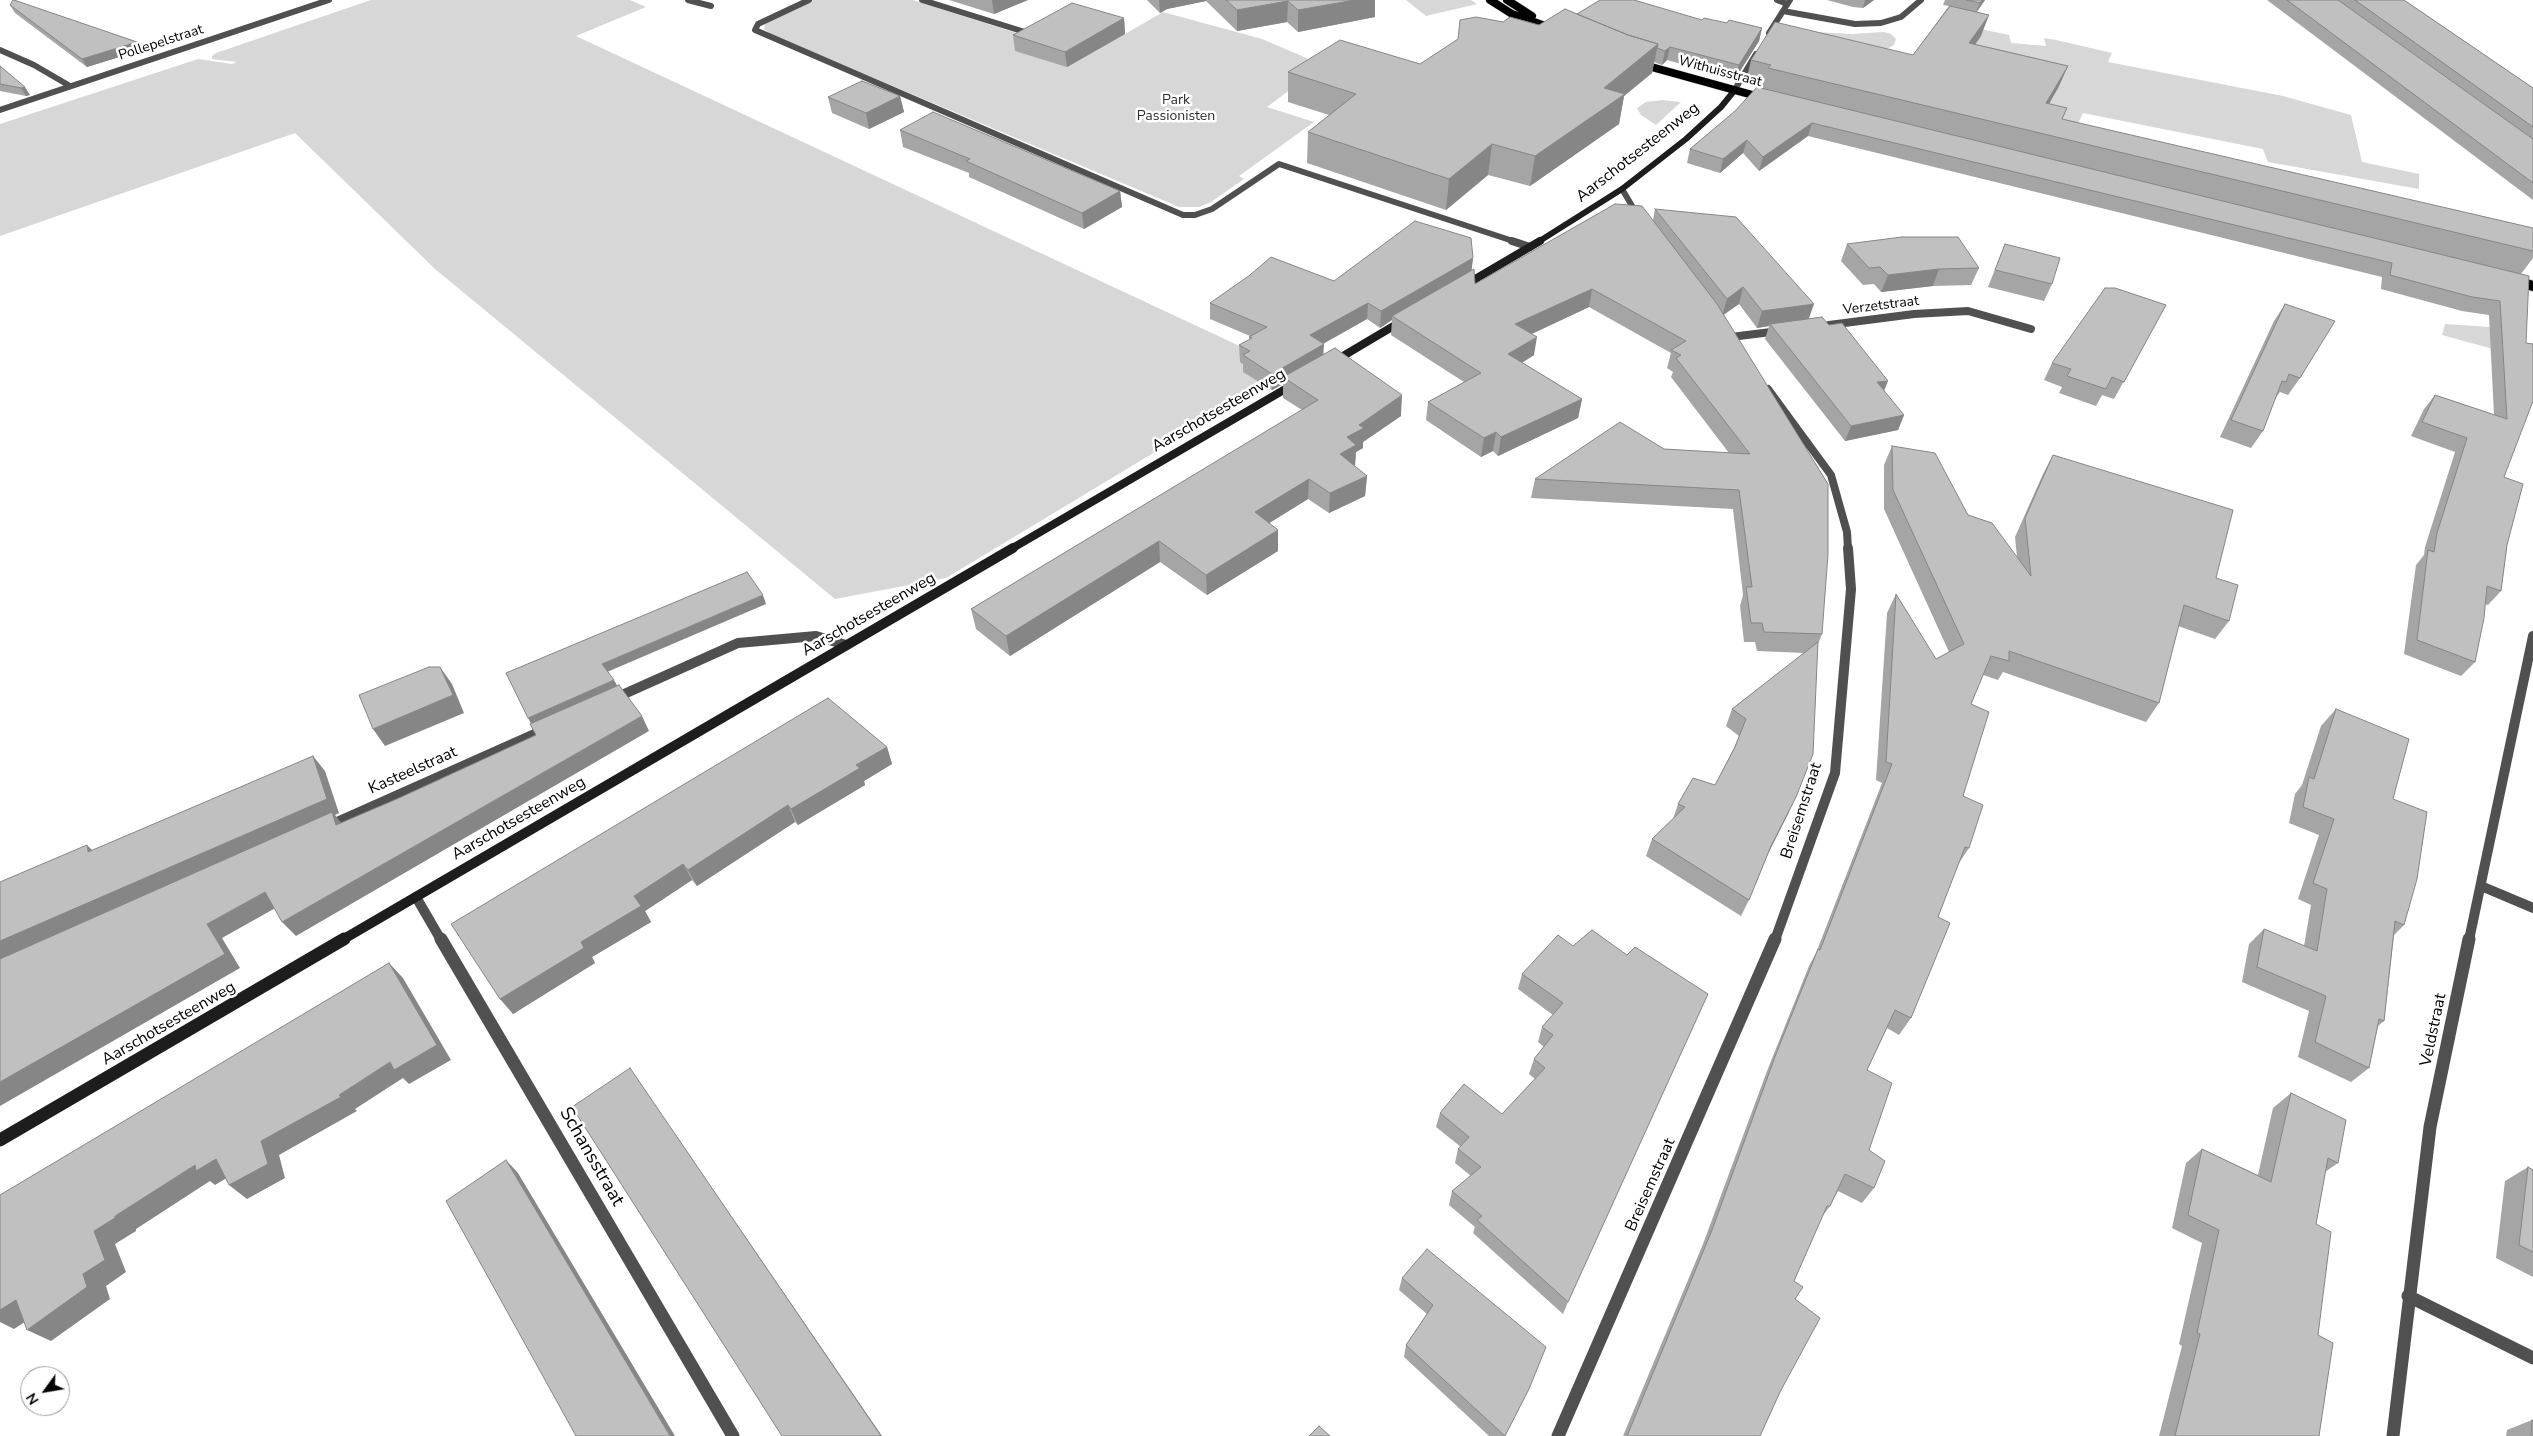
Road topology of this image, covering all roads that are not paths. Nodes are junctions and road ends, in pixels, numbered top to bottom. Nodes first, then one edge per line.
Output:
1 (329, 0) edge
2 (688, 0) edge
3 (809, 0) edge
4 (922, 0) edge
5 (1490, 0) edge
6 (1507, 0) edge
7 (1777, 0) edge
8 (1921, 0) edge
9 (1789, 2) edge
10 (711, 6) dead end
11 (1782, 11) junction
12 (1546, 25) junction
13 (1028, 33) edge
14 (1564, 34) edge
15 (1765, 40) edge
16 (1760, 47) edge
17 (0, 50) edge
18 (1625, 59) edge
19 (70, 86) junction
20 (1734, 91) junction
21 (1779, 102) edge
22 (0, 110) edge
23 (1622, 189) junction
24 (1646, 226) edge
25 (1530, 247) junction
26 (2505, 279) edge
27 (2533, 286) edge
28 (1453, 292) edge
29 (1410, 317) edge
30 (1818, 326) edge
31 (2031, 329) dead end
32 (1789, 330) edge
33 (1731, 337) edge
34 (1325, 367) edge
35 (1308, 377) edge
36 (1764, 383) edge
37 (2533, 636) edge
38 (846, 645) junction
39 (601, 704) edge
40 (556, 724) edge
41 (319, 830) edge
42 (2482, 886) junction
43 (416, 897) junction
44 (2533, 908) edge
45 (0, 1140) edge
46 (2408, 1296) junction
47 (2533, 1358) edge
48 (733, 1436) edge
49 (1558, 1436) edge
50 (2393, 1436) edge

1 - 19 street, Pollepelstraat
2 - 10 street
3 - 25 street
4 - 13 street
5 - 12 main road
6 - 12 main road
7 - 9 street
8 - 11 street
9 - 11 street
11 - 15 street
12 - 14 main road
16 - 20 street
17 - 19 street
18 - 20 main road, Withuisstraat
19 - 22 street, Pollepelstraat
20 - 21 main road, Withuisstraat
20 - 23 main road, Aarschotsesteenweg
23 - 24 street
23 - 25 main road, Aarschotsesteenweg
25 - 28 main road, Aarschotsesteenweg
26 - 27 main road
29 - 34 main road
30 - 31 street, Verzetstraat
32 - 33 street
35 - 38 main road, Aarschotsesteenweg
36 - 49 street, Breisemstraat
37 - 42 street, Veldstraat
38 - 39 street
38 - 43 main road, Aarschotsesteenweg
40 - 41 street, Kasteelstraat
42 - 44 street
42 - 46 street, Veldstraat
43 - 45 main road, Aarschotsesteenweg
43 - 48 street, Schansstraat
46 - 47 street
46 - 50 street, Veldstraat

